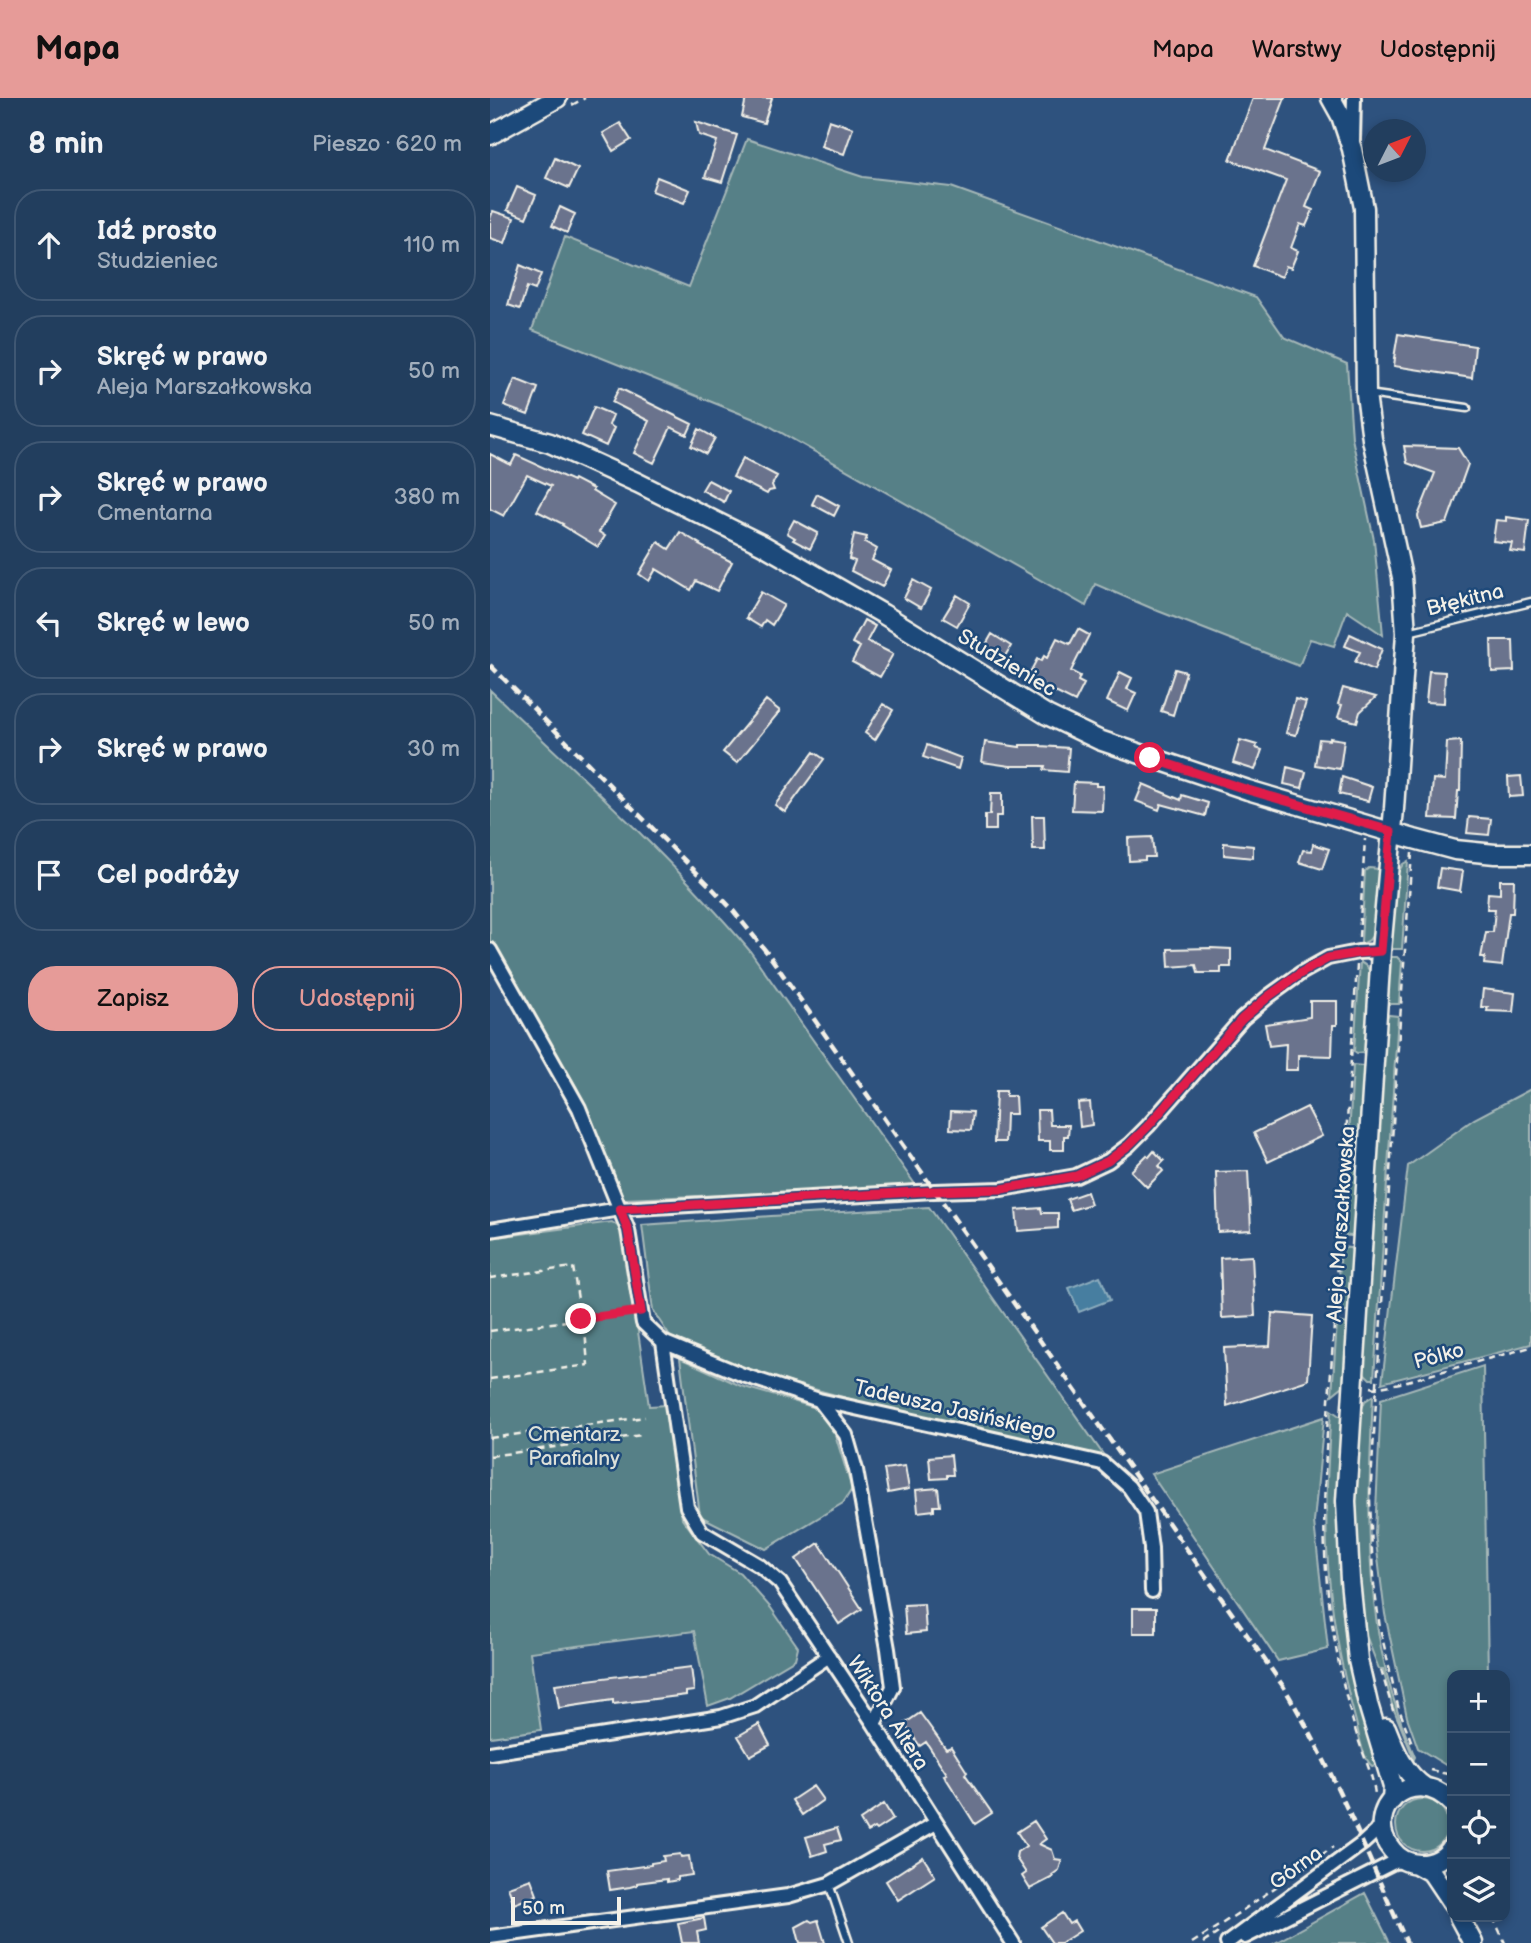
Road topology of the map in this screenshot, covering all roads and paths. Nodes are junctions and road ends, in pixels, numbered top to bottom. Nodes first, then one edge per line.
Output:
1 (556, 98) edge
2 (1331, 98) edge
3 (1353, 98) edge
4 (490, 135) edge
5 (1352, 149) junction
6 (1366, 394) junction
7 (1467, 408) dead end
8 (490, 426) edge
9 (1531, 602) edge
10 (1406, 633) junction
11 (1391, 831) junction
12 (1414, 839) junction
13 (1531, 854) edge
14 (490, 950) edge
15 (1381, 951) junction
16 (620, 1209) junction
17 (490, 1230) edge
18 (490, 1278) edge
19 (641, 1311) junction
20 (582, 1319) junction
21 (490, 1331) edge
22 (663, 1342) junction
23 (1531, 1347) edge
24 (490, 1379) edge
25 (1353, 1385) junction
26 (1376, 1388) junction
27 (819, 1400) junction
28 (645, 1417) dead end
29 (642, 1435) dead end
30 (490, 1438) edge
31 (490, 1455) edge
32 (1152, 1591) dead end
33 (1354, 1620) junction
34 (829, 1656) junction
35 (874, 1724) junction
36 (490, 1753) edge
37 (1404, 1767) junction
38 (1426, 1769) dead end
39 (1447, 1775) edge
40 (1426, 1788) junction
41 (1447, 1798) edge
42 (1392, 1800) junction
43 (1383, 1819) junction
44 (936, 1823) junction
45 (1447, 1853) edge
46 (1411, 1862) junction
47 (830, 1884) junction
48 (1447, 1895) edge
49 (1462, 1922) edge
50 (1473, 1922) edge
51 (1495, 1922) edge
52 (490, 1937) edge
53 (849, 1943) edge
54 (1013, 1943) edge
55 (1192, 1943) edge
56 (1203, 1943) edge
57 (1229, 1943) edge
58 (1473, 1943) edge
59 (1483, 1943) edge
60 (1505, 1943) edge

1 - 4 main road
2 - 5 main road, Aleja Marszałkowska
3 - 5 street
5 - 6 main road, Aleja Marszałkowska
6 - 7 lane
6 - 10 main road, Aleja Marszałkowska
8 - 11 main road, Studzieniec
9 - 10 lane, Błękitna
10 - 11 main road, Aleja Marszałkowska
11 - 12 main road, Studzieniec
11 - 15 main road, Aleja Marszałkowska
12 - 13 main road, Studzieniec
12 - 26 path
14 - 16 street
15 - 16 street
15 - 25 main road, Aleja Marszałkowska
16 - 17 street
16 - 19 street
18 - 20 path
19 - 20 path
19 - 22 street
20 - 21 path
20 - 24 path
22 - 27 street, Tadeusza Jasińskiego
22 - 34 street, Wiktora Altera
23 - 26 path, Pólko
25 - 26 path, Pólko
25 - 33 main road, Aleja Marszałkowska
26 - 37 path
27 - 32 street, Tadeusza Jasińskiego
27 - 35 street
28 - 30 path
29 - 31 path
33 - 37 main road, Aleja Marszałkowska
33 - 42 main road, Aleja Marszałkowska
34 - 35 street, Wiktora Altera
34 - 36 street
35 - 44 street, Wiktora Altera
37 - 40 main road, Aleja Marszałkowska
38 - 39 path
40 - 41 main road, Aleja Marszałkowska
40 - 42 main road
42 - 43 main road
43 - 46 main road
43 - 57 street, Górna
44 - 47 street
44 - 54 street, Wiktora Altera
45 - 46 main road
46 - 48 main road
46 - 57 street, Górna
47 - 52 street
47 - 53 lane
49 - 58 main road
50 - 59 main road
51 - 60 path
55 - 56 path

